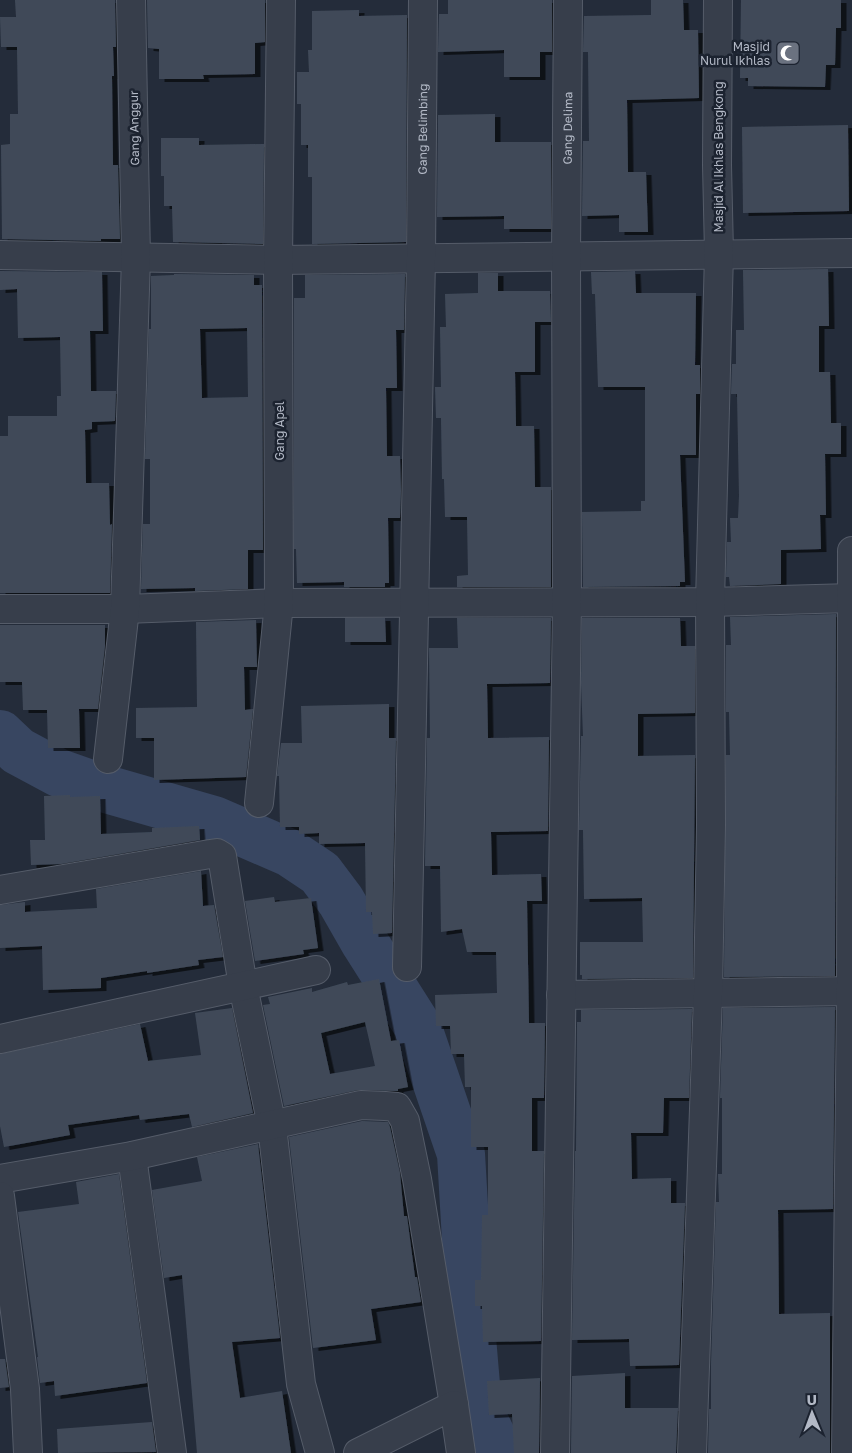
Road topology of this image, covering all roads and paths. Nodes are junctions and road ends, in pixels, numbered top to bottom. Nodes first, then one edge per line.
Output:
1 (132, 0) edge
2 (281, 0) edge
3 (423, 0) edge
4 (568, 0) edge
5 (718, 0) edge
6 (718, 253) junction
7 (852, 253) edge
8 (0, 255) edge
9 (566, 256) junction
10 (136, 257) junction
11 (421, 259) junction
12 (278, 260) junction
13 (852, 551) edge
14 (852, 598) edge
15 (567, 602) junction
16 (710, 602) junction
17 (279, 603) junction
18 (414, 603) junction
19 (0, 609) edge
20 (125, 609) junction
21 (108, 759) dead end
22 (259, 804) dead end
23 (0, 890) edge
24 (407, 966) dead end
25 (316, 970) dead end
26 (244, 986) junction
27 (851, 991) edge
28 (708, 994) junction
29 (561, 995) junction
30 (0, 1039) edge
31 (272, 1126) junction
32 (132, 1156) junction
33 (0, 1178) edge
34 (0, 1196) edge
35 (454, 1406) junction
36 (28, 1453) edge
37 (172, 1453) edge
38 (320, 1453) edge
39 (358, 1453) edge
40 (461, 1453) edge
41 (555, 1453) edge
42 (692, 1453) edge
43 (846, 1453) edge

1 - 10 street, Gang Anggur
2 - 12 street, Gang Apel
3 - 11 street, Gang Belimbing
4 - 9 street, Gang Delima
5 - 6 street, Masjid Al Ikhlas Bengkong
6 - 7 street
6 - 9 street
6 - 16 street, Masjid Al Ikhlas Bengkong
8 - 10 street
9 - 11 street
9 - 15 street, Gang Delima
10 - 12 street
10 - 20 street, Gang Anggur
11 - 12 street
11 - 18 street, Gang Belimbing
12 - 17 street, Gang Apel
13 - 14 street
14 - 16 street
14 - 27 street
15 - 16 street
15 - 18 street
15 - 29 street, Gang Delima
16 - 28 street, Masjid Al Ikhlas Bengkong
17 - 18 street
17 - 20 street
17 - 22 street, Gang Apel
18 - 24 street, Gang Belimbing
19 - 20 street
20 - 21 street, Gang Anggur
23 - 26 street
25 - 26 street
26 - 30 street
26 - 31 street
27 - 28 street
27 - 43 street
28 - 29 street
28 - 42 street, Masjid Al Ikhlas Bengkong
29 - 41 street, Gang Delima
31 - 32 street
31 - 35 street
31 - 38 street
32 - 33 street
32 - 37 street
34 - 36 street
35 - 39 street
35 - 40 street

